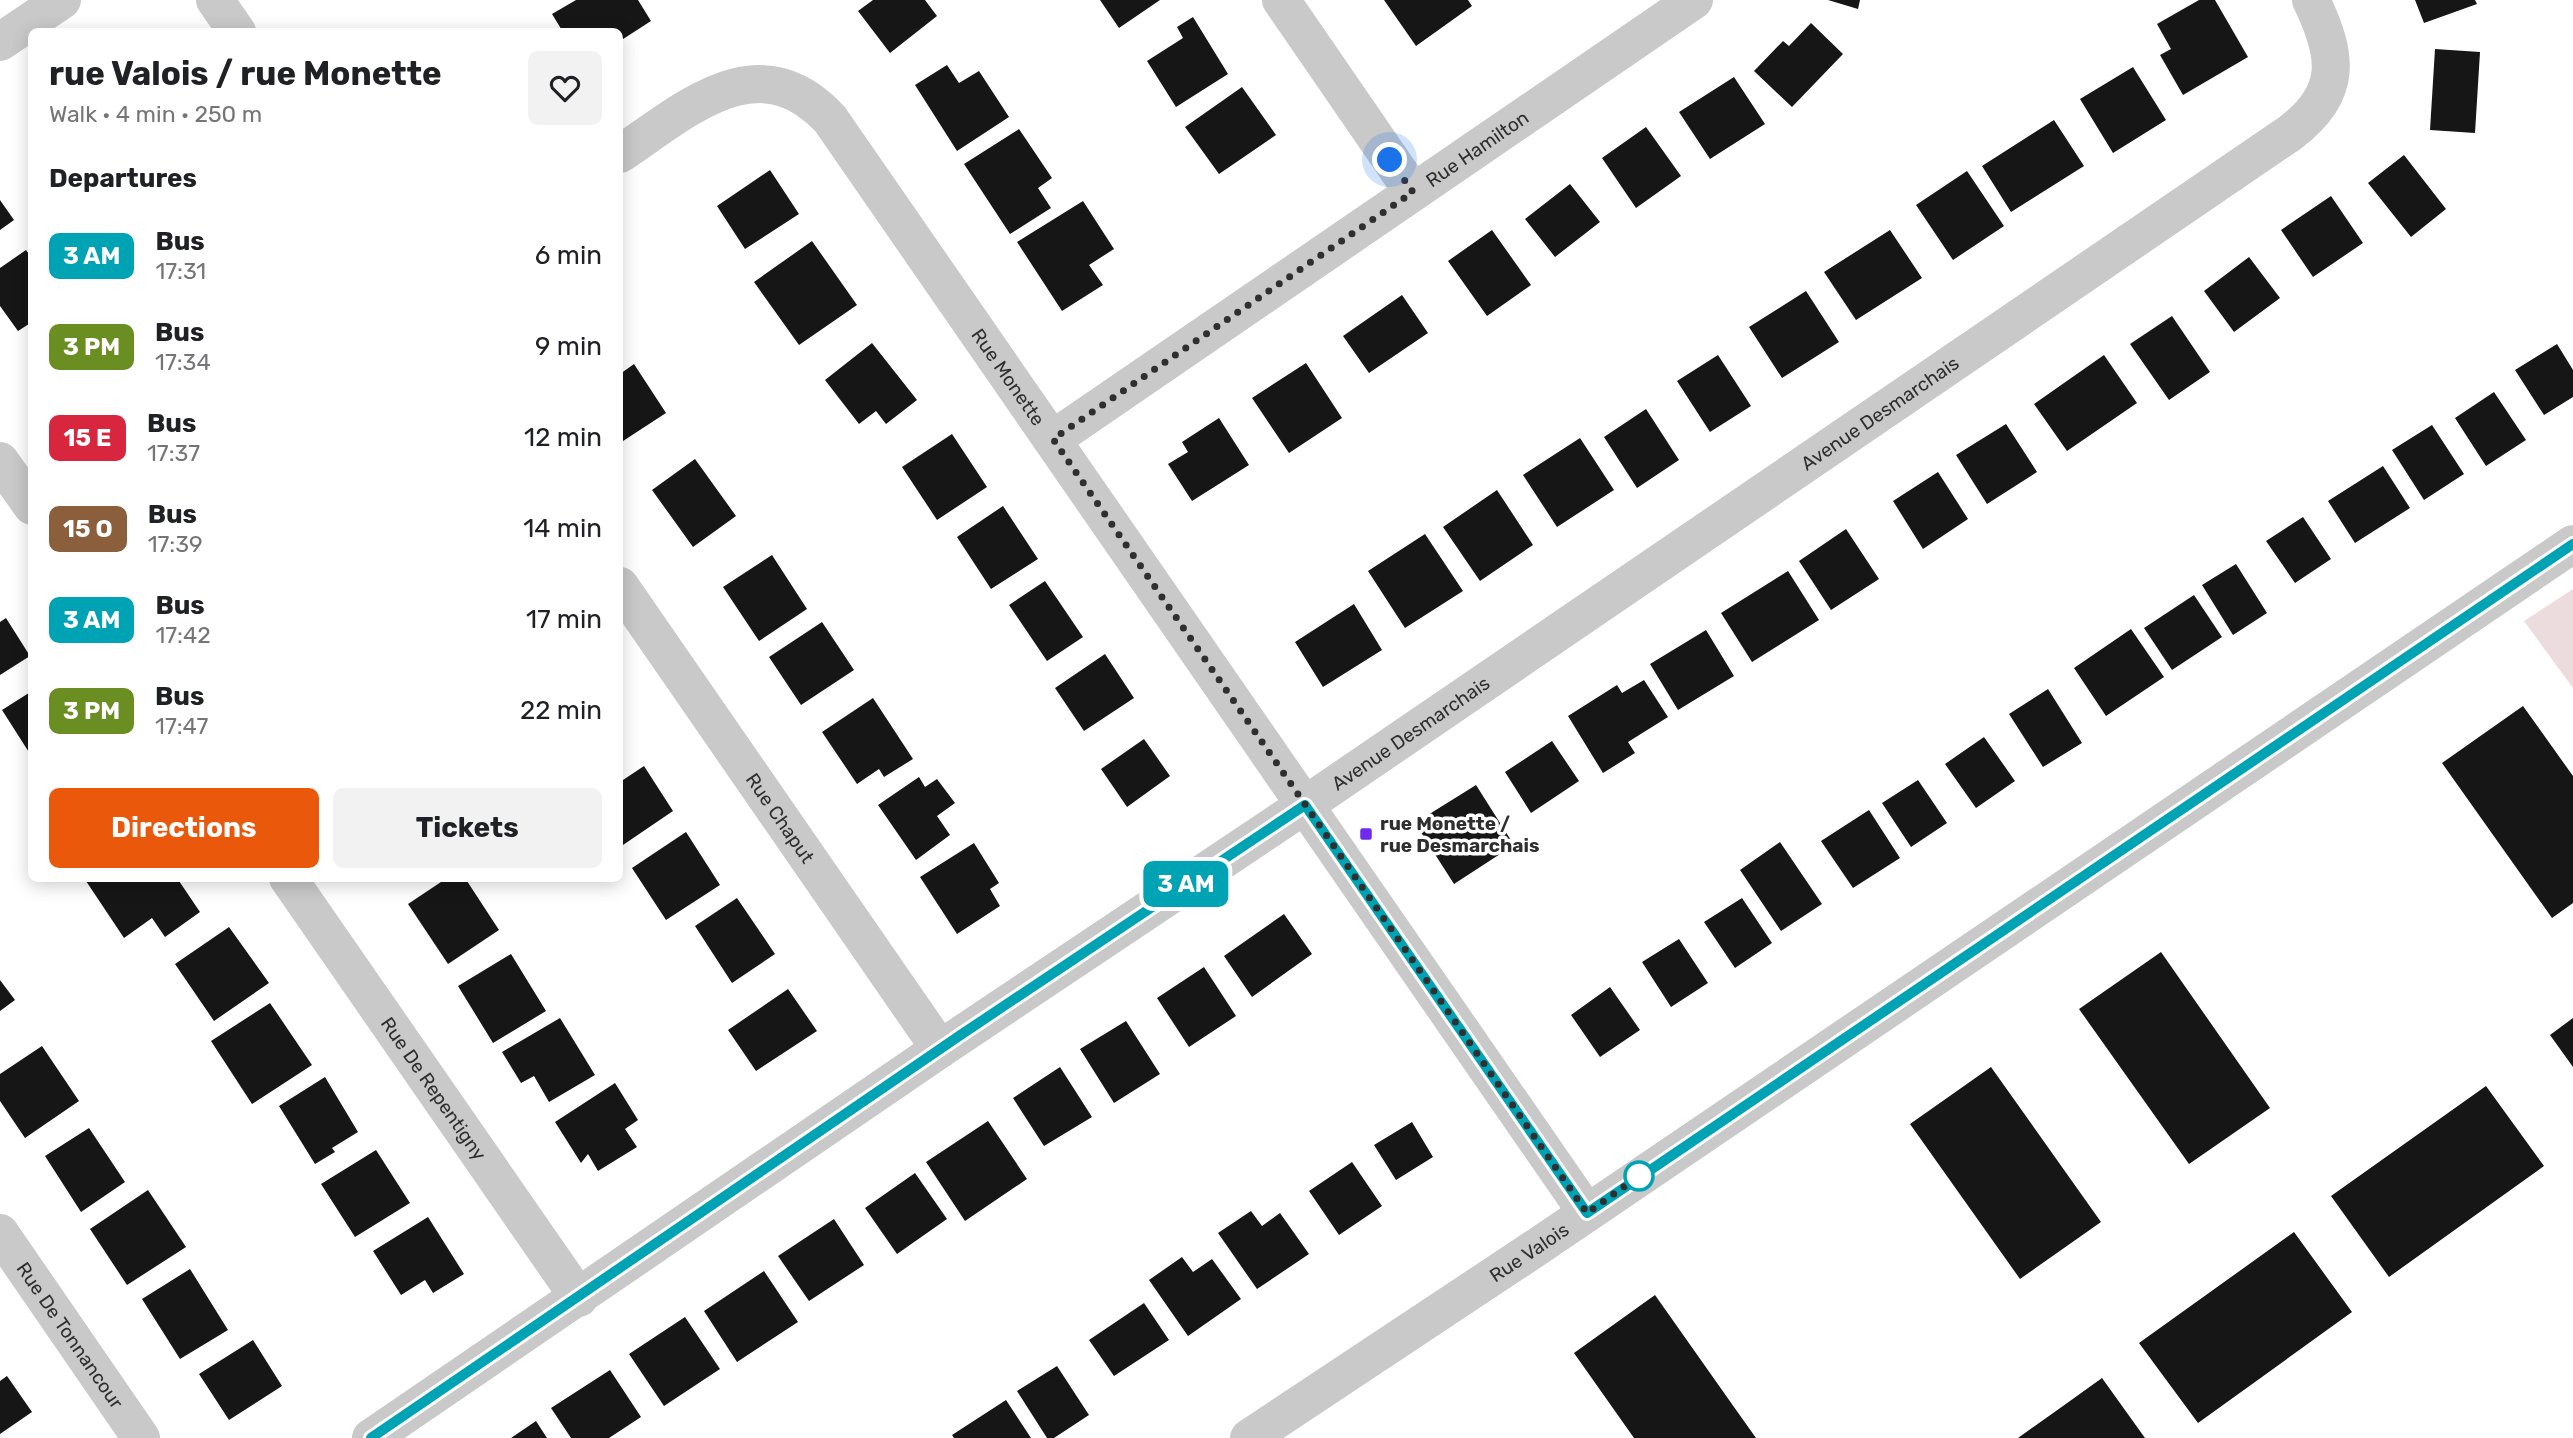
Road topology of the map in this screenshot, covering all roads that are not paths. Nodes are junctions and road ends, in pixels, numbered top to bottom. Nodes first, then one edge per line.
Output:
1 (62, 0) edge
2 (215, 0) edge
3 (1281, 0) edge
4 (1694, 0) edge
5 (2311, 0) edge
6 (234, 28) edge
7 (0, 42) edge
8 (623, 153) edge
9 (1413, 192) junction
10 (1053, 439) junction
11 (0, 461) edge
12 (28, 500) edge
13 (2573, 544) edge
14 (623, 590) edge
15 (1305, 805) junction
16 (291, 882) edge
17 (940, 1049) junction
18 (1587, 1213) junction
19 (0, 1233) edge
20 (579, 1298) junction
21 (141, 1438) edge
22 (371, 1438) edge
23 (1249, 1438) edge

1 - 7 street
2 - 6 street
3 - 9 street
4 - 9 street, Rue Hamilton
5 - 15 street, Avenue Desmarchais
8 - 10 street, Rue Monette
9 - 10 street, Rue Hamilton
10 - 15 street, Rue Monette
11 - 12 street
13 - 18 street, Rue Valois
14 - 17 street, Rue Chaput
15 - 17 street, Avenue Desmarchais
15 - 18 street, Rue Monette
16 - 20 street, Rue De Repentigny
17 - 20 street, Avenue Desmarchais
18 - 23 street, Rue Valois
19 - 21 street, Rue De Tonnancour
20 - 22 street, Avenue Desmarchais

